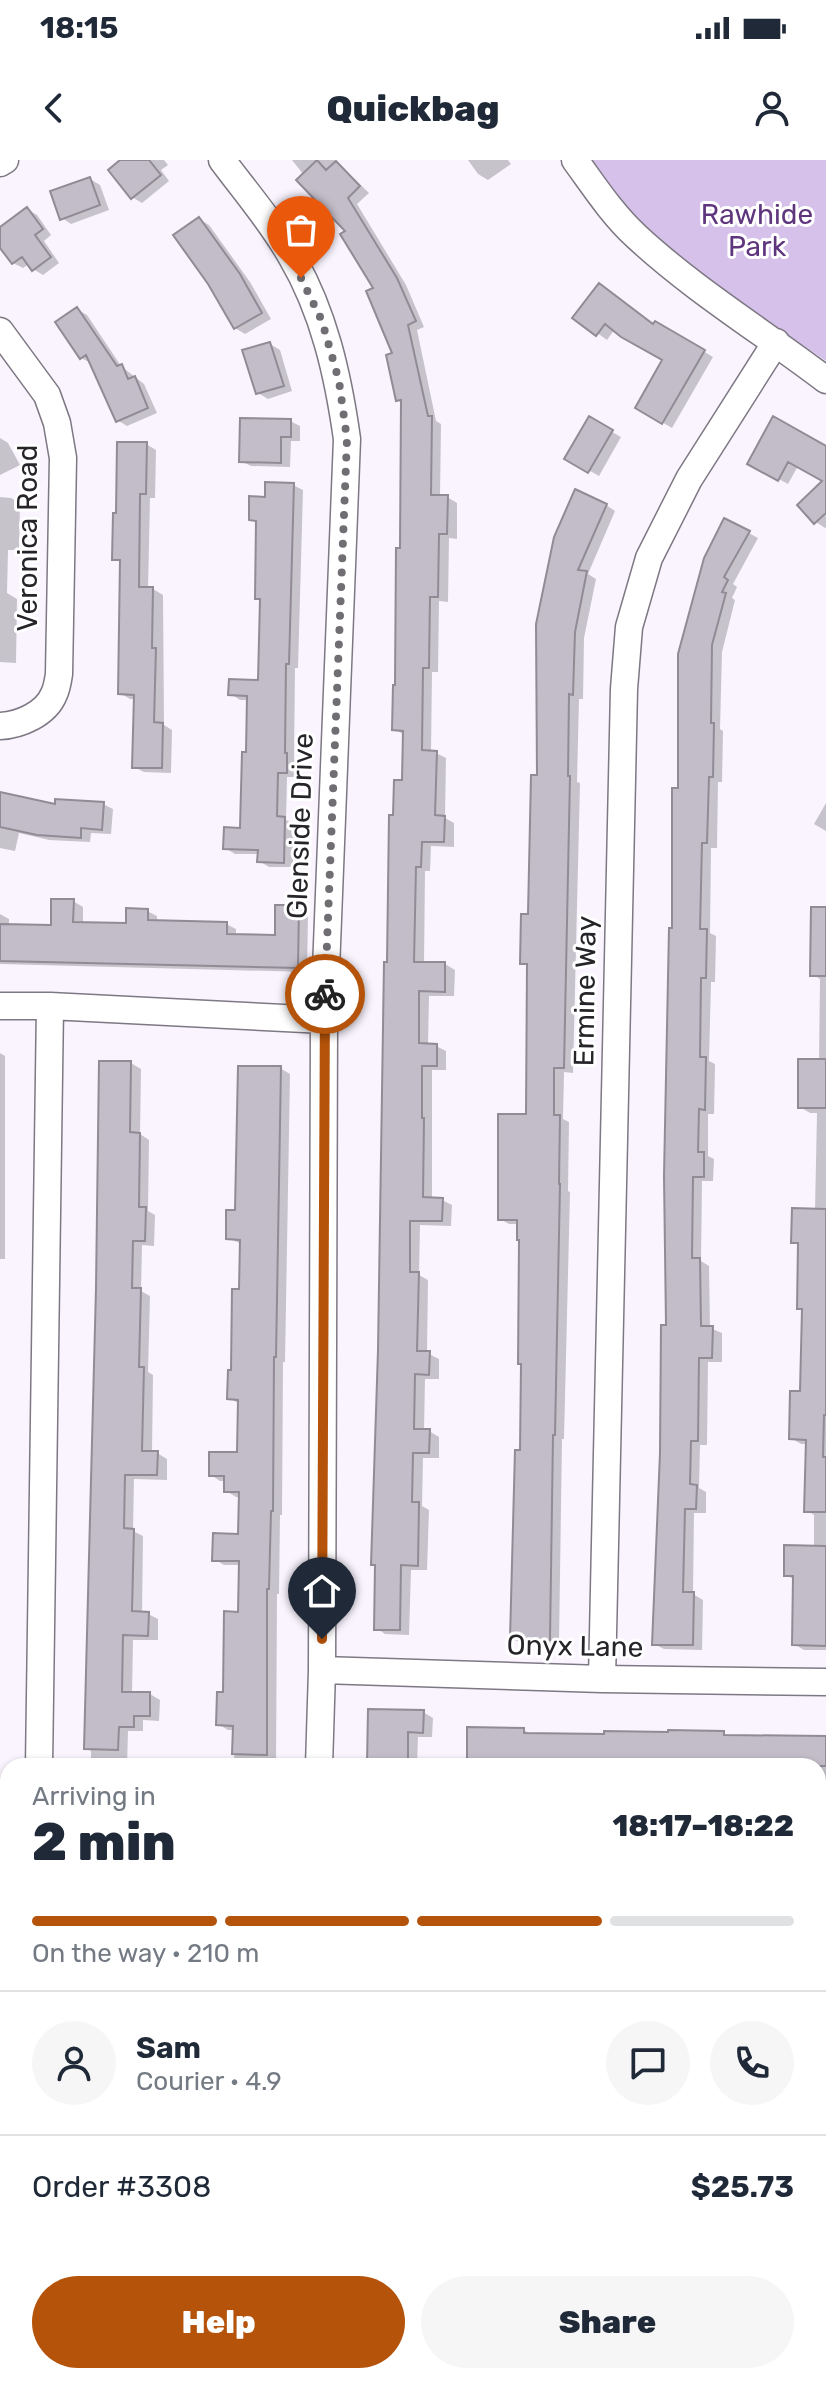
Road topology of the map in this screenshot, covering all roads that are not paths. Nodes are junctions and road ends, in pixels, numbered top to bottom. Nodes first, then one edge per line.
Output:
1 (5, 160) edge
2 (222, 160) edge
3 (575, 160) edge
4 (0, 163) edge
5 (0, 331) edge
6 (776, 342) junction
7 (826, 380) edge
8 (0, 726) edge
9 (0, 1006) edge
10 (50, 1006) junction
11 (324, 1020) junction
12 (322, 1670) junction
13 (602, 1679) junction
14 (826, 1682) edge
15 (39, 1758) edge
16 (319, 1758) edge

1 - 4 street
2 - 11 street, Glenside Drive
3 - 6 street
5 - 8 street, Veronica Road
6 - 7 street
6 - 13 street, Ermine Way
9 - 10 street
10 - 11 street
10 - 15 street
11 - 12 street, Glenside Drive
12 - 13 street, Onyx Lane
12 - 16 street, Glenside Drive
13 - 14 street, Onyx Lane

